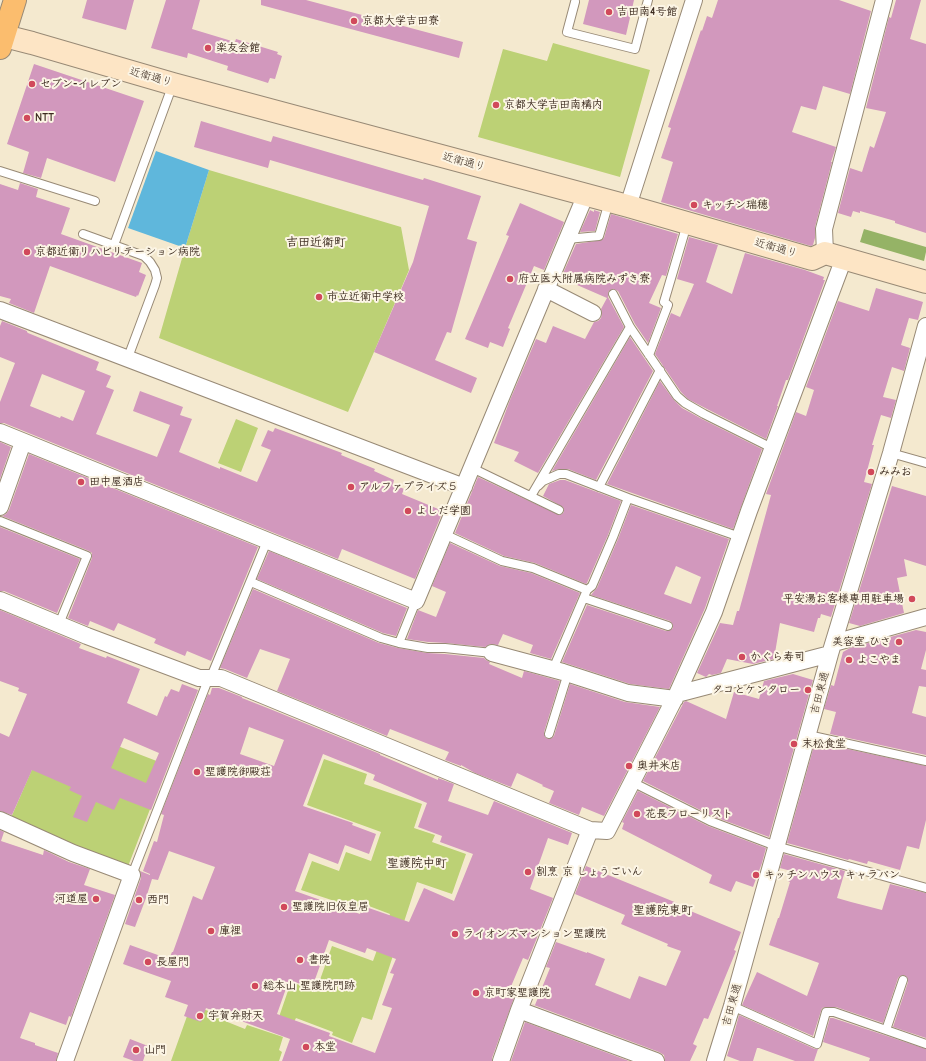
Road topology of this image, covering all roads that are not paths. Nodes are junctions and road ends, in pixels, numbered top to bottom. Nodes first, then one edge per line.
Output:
1 (15, 0) edge
2 (648, 0) edge
3 (694, 0) edge
4 (884, 0) edge
5 (575, 2) dead end
6 (1, 40) edge
7 (173, 84) junction
8 (0, 171) edge
9 (586, 194) junction
10 (95, 201) dead end
11 (619, 203) junction
12 (688, 223) junction
13 (83, 234) dead end
14 (567, 239) junction
15 (114, 245) junction
16 (834, 256) junction
17 (926, 282) edge
18 (546, 289) junction
19 (613, 294) dead end
20 (0, 310) edge
21 (593, 313) dead end
22 (926, 326) edge
23 (630, 327) junction
24 (649, 355) junction
25 (127, 360) junction
26 (660, 370) junction
27 (0, 432) edge
28 (23, 442) junction
29 (772, 448) junction
30 (891, 453) junction
31 (926, 463) edge
32 (472, 468) junction
33 (538, 486) junction
34 (464, 487) junction
35 (599, 487) junction
36 (531, 496) junction
37 (628, 498) junction
38 (0, 507) edge
39 (559, 510) dead end
40 (0, 521) edge
41 (444, 534) junction
42 (740, 537) junction
43 (267, 541) junction
44 (250, 582) junction
45 (587, 590) junction
46 (584, 598) junction
47 (0, 600) edge
48 (416, 601) junction
49 (926, 617) edge
50 (59, 624) junction
51 (668, 626) dead end
52 (399, 643) junction
53 (832, 649) junction
54 (492, 652) joint
55 (560, 671) junction
56 (210, 678) junction
57 (676, 697) junction
58 (549, 734) dead end
59 (808, 735) junction
60 (926, 761) edge
61 (632, 782) junction
62 (0, 820) edge
63 (590, 830) junction
64 (776, 846) junction
65 (132, 875) junction
66 (926, 888) edge
67 (903, 980) dead end
68 (732, 1006) junction
69 (519, 1010) junction
70 (886, 1030) junction
71 (926, 1044) edge
72 (64, 1061) edge
73 (501, 1061) edge
74 (656, 1061) edge
75 (715, 1061) edge

1 - 6 main road
2 - 5 lane
3 - 11 street
4 - 16 street
6 - 7 street, 近衛通り
7 - 9 street, 近衛通り
7 - 15 lane
8 - 10 lane
9 - 11 street, 近衛通り
9 - 14 street
11 - 12 street, 近衛通り
11 - 14 lane
12 - 16 street, 近衛通り
12 - 24 lane
13 - 15 lane
14 - 18 street
15 - 25 lane
16 - 17 street, 近衛通り
16 - 29 street
18 - 21 street
18 - 32 street
19 - 23 lane
20 - 25 street
22 - 30 street, 吉田東通
23 - 24 lane
23 - 33 lane
24 - 26 lane
25 - 34 street
26 - 29 lane
26 - 35 lane
27 - 28 street
28 - 38 street
28 - 43 street
29 - 42 street
30 - 31 lane
30 - 53 street, 吉田東通
32 - 34 street
32 - 36 lane
33 - 35 lane
33 - 36 lane
34 - 41 street
35 - 37 lane
36 - 39 lane
37 - 42 lane
37 - 45 lane
40 - 50 lane
41 - 45 lane
41 - 48 street
42 - 57 street
43 - 44 lane
43 - 48 street
44 - 52 lane
44 - 56 lane
45 - 46 lane
46 - 51 lane
46 - 55 lane
47 - 50 street
48 - 52 lane
49 - 53 street
50 - 56 street
52 - 54 lane
53 - 57 street
53 - 59 street, 吉田東通
54 - 55 street
55 - 57 street
55 - 58 lane
56 - 63 street
56 - 65 lane
57 - 61 street
59 - 60 lane
59 - 64 street, 吉田東通
61 - 63 street
61 - 64 lane
62 - 65 street
63 - 69 street
64 - 66 lane
64 - 68 street, 吉田東通
65 - 72 street
67 - 70 lane
68 - 70 lane
68 - 75 street, 吉田東通
69 - 73 street
69 - 74 street
70 - 71 lane

